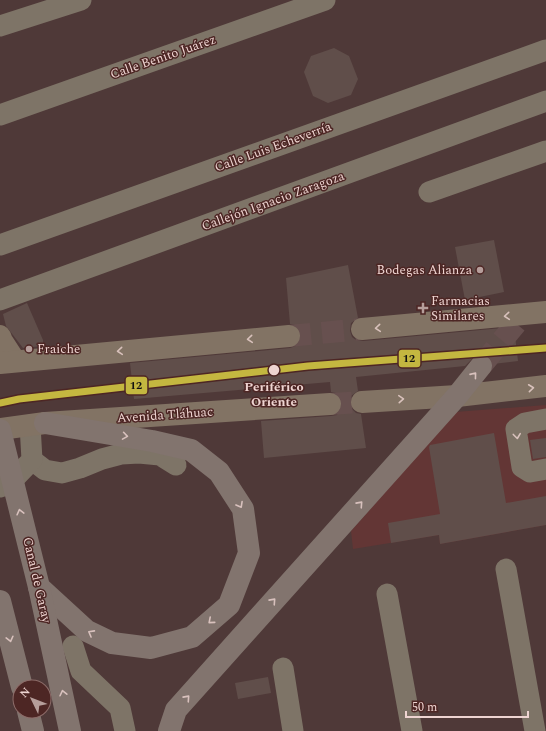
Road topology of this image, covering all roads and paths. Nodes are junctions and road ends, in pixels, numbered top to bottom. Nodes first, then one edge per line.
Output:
1 (81, 0) edge
2 (326, 0) edge
3 (0, 26) edge
4 (546, 50) edge
5 (546, 101) edge
6 (0, 115) edge
7 (546, 151) edge
8 (429, 192) dead end
9 (0, 245) edge
10 (0, 300) edge
11 (546, 312) edge
12 (362, 329) tunnel mouth
13 (0, 336) edge
14 (289, 336) tunnel mouth
15 (7, 362) edge
16 (481, 366) tunnel mouth
17 (546, 386) edge
18 (456, 396) junction
19 (362, 402) tunnel mouth
20 (330, 404) tunnel mouth
21 (546, 419) edge
22 (38, 424) junction
23 (0, 430) edge
24 (32, 460) junction
25 (176, 465) dead end
26 (546, 469) edge
27 (0, 487) edge
28 (506, 569) dead end
29 (39, 586) junction
30 (387, 594) dead end
31 (0, 601) edge
32 (73, 646) dead end
33 (282, 668) dead end
34 (20, 679) edge
35 (30, 719) edge
36 (32, 731) edge
37 (70, 731) edge
38 (125, 731) edge
39 (169, 731) edge
40 (293, 731) edge
41 (412, 731) edge
42 (534, 731) edge

1 - 3 street
2 - 6 street, Calle Benito Juárez
4 - 9 street, Calle Luis Echeverría
5 - 10 street, Callejón Ignacio Zaragoza
7 - 8 street
11 -> 12 main road
13 - 15 main road
14 -> 15 main road
18 -> 16 highway
18 -> 17 main road
19 -> 18 main road
39 -> 18 highway
20 - 22 main road, Avenida Tláhuac
21 -> 26 street
22 - 23 main road, Avenida Tláhuac
22 - 24 street
22 -> 29 highway
29 -> 23 highway, Canal de Garay, bridge
24 - 25 street
24 - 27 street
28 - 42 street
37 -> 29 highway, Canal de Garay, bridge
30 - 41 street
31 -> 34 highway
32 - 38 street
33 - 40 street
35 - 36 highway

